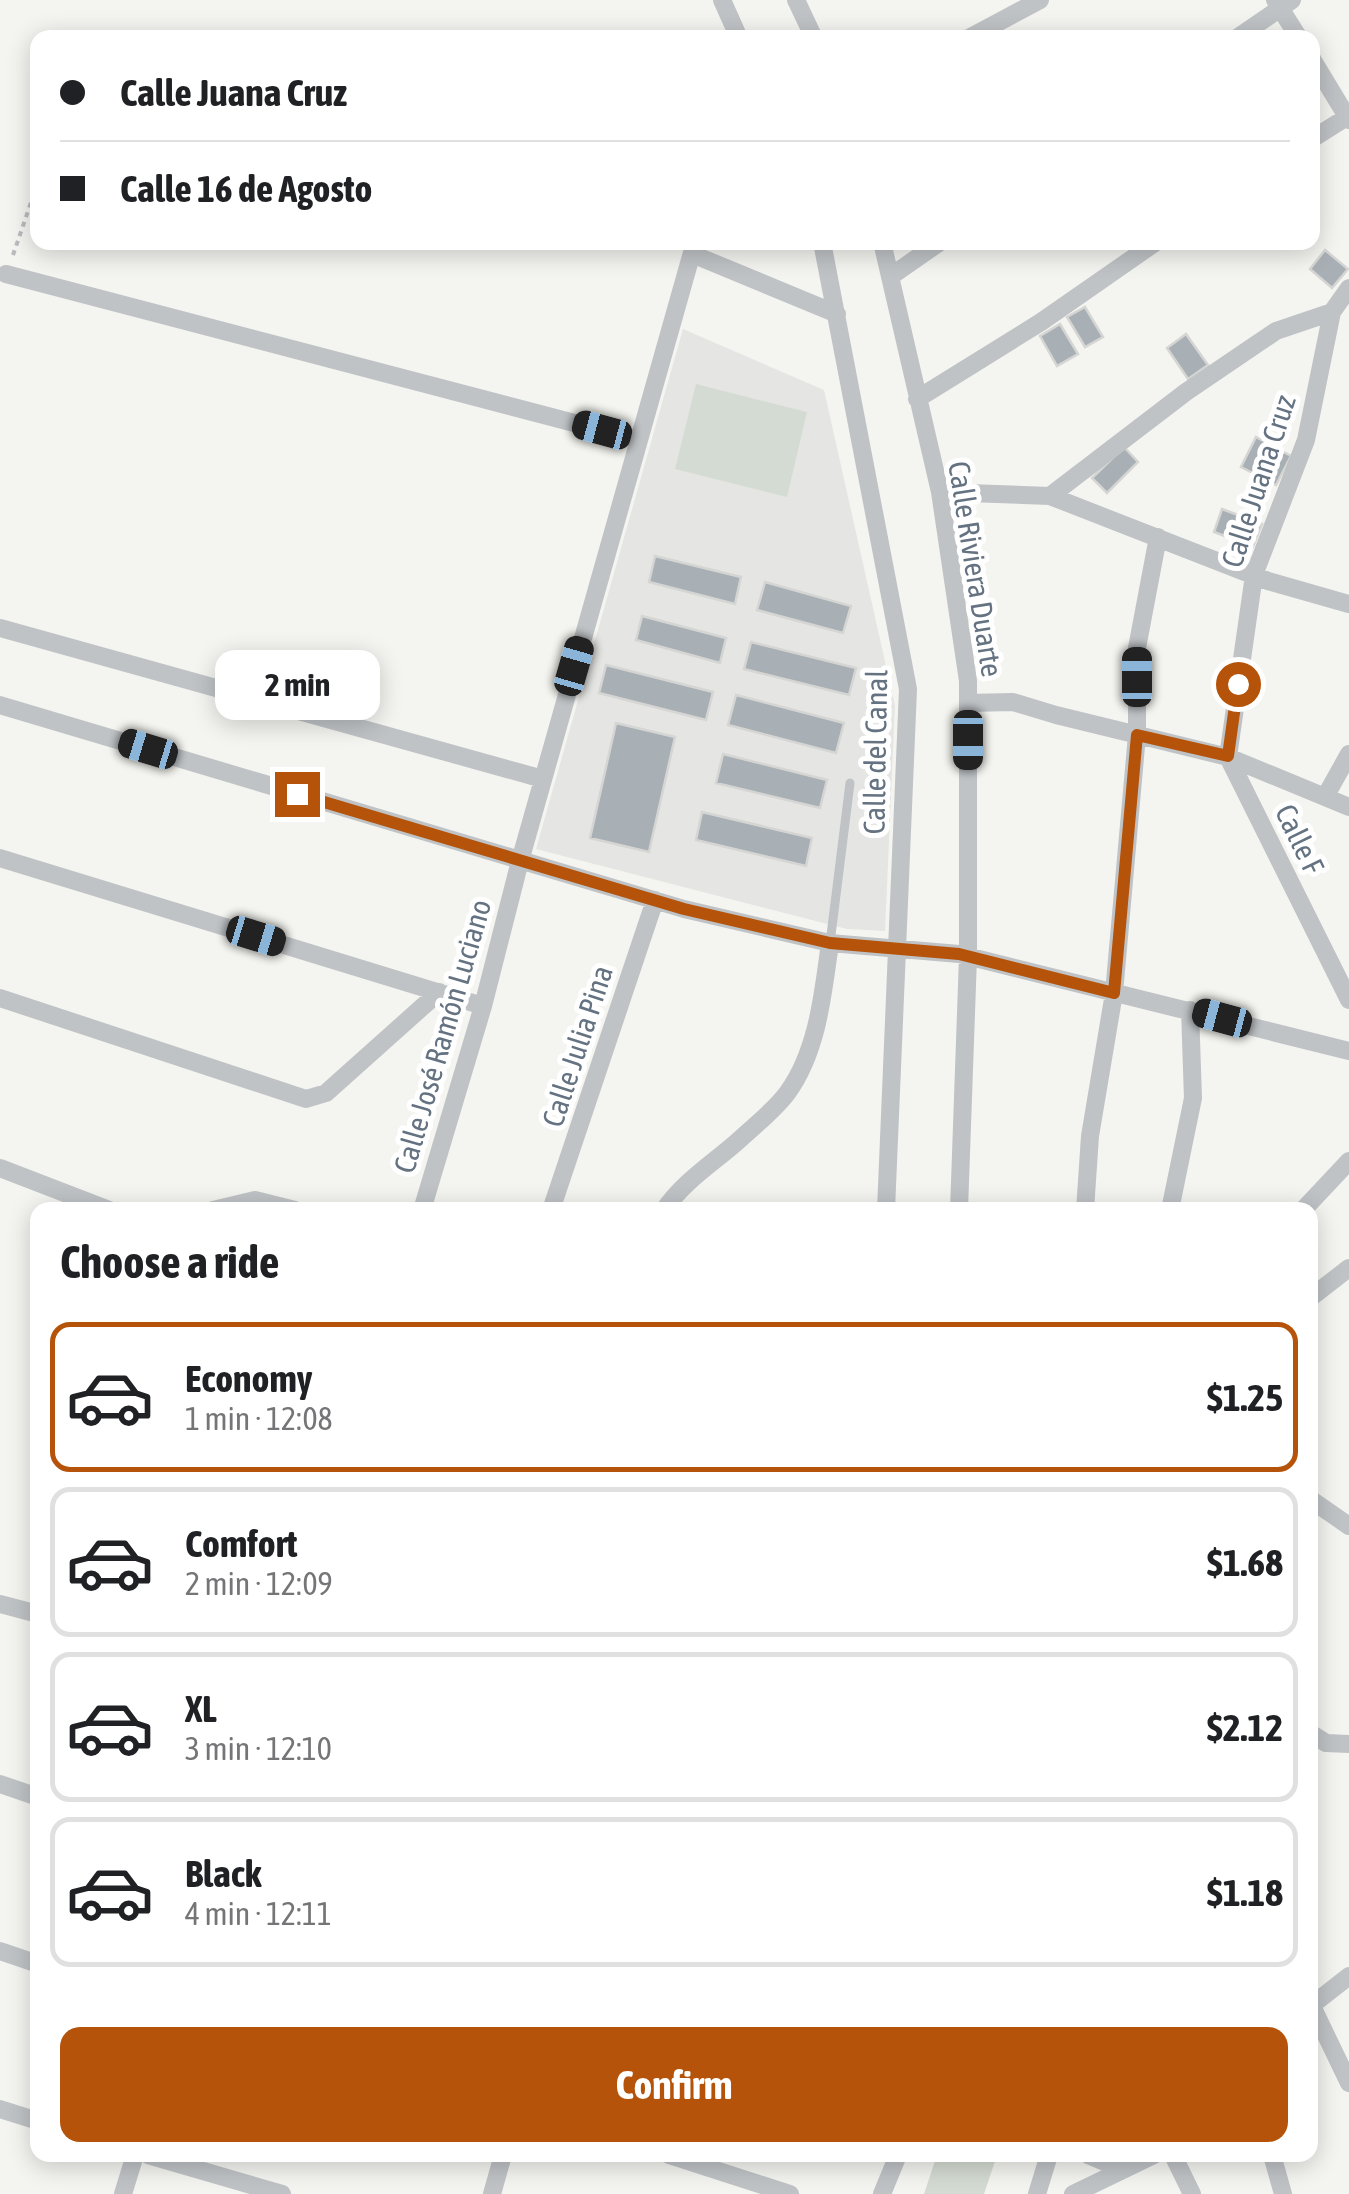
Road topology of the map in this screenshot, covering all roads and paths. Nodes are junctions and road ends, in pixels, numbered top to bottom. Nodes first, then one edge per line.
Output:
1 (722, 0) edge
2 (796, 0) edge
3 (1040, 0) edge
4 (1283, 2) edge
5 (735, 30) edge
6 (810, 30) edge
7 (984, 30) edge
8 (1247, 30) edge
9 (1296, 30) edge
10 (1320, 72) edge
11 (1348, 118) edge
12 (1320, 134) edge
13 (30, 205) edge
14 (692, 250) edge
15 (697, 250) edge
16 (824, 250) edge
17 (884, 250) edge
18 (928, 250) edge
19 (1144, 250) edge
20 (6, 274) joint
21 (891, 276) junction
22 (1349, 288) edge
23 (1332, 312) junction
24 (836, 314) junction
25 (917, 399) junction
26 (639, 440) junction
27 (940, 492) junction
28 (1050, 496) junction
29 (1158, 537) junction
30 (1254, 575) junction
31 (1349, 604) edge
32 (0, 628) edge
33 (968, 703) junction
34 (0, 704) edge
35 (1137, 735) junction
36 (1349, 754) edge
37 (1228, 756) junction
38 (542, 779) junction
39 (850, 782) dead end
40 (1325, 797) junction
41 (1349, 807) edge
42 (0, 858) edge
43 (520, 860) junction
44 (655, 900) junction
45 (830, 943) junction
46 (901, 950) junction
47 (964, 956) junction
48 (439, 992) junction
49 (1114, 993) junction
50 (0, 998) edge
51 (1349, 1000) edge
52 (483, 1006) junction
53 (1190, 1010) junction
54 (1349, 1051) edge
55 (1349, 1161) edge
56 (0, 1168) edge
57 (87, 1202) edge
58 (424, 1202) edge
59 (554, 1202) edge
60 (670, 1202) edge
61 (886, 1202) edge
62 (959, 1202) edge
63 (1086, 1202) edge
64 (1172, 1202) edge
65 (1311, 1202) edge
66 (1349, 1268) edge
67 (1318, 1292) edge
68 (1318, 1505) edge
69 (1349, 1526) edge
70 (0, 1604) edge
71 (30, 1612) edge
72 (1318, 1738) edge
73 (1349, 1744) edge
74 (0, 1784) edge
75 (30, 1795) edge
76 (0, 1951) edge
77 (30, 1961) edge
78 (1349, 1976) edge
79 (1318, 1999) edge
80 (1318, 2018) edge
81 (1349, 2082) edge
82 (0, 2109) edge
83 (30, 2118) edge
84 (133, 2162) edge
85 (172, 2162) edge
86 (502, 2162) edge
87 (690, 2162) edge
88 (895, 2162) edge
89 (1047, 2162) edge
90 (1104, 2162) edge
91 (1138, 2162) edge
92 (1176, 2162) edge
93 (1274, 2162) edge
94 (1121, 2169) junction
95 (124, 2194) edge
96 (282, 2194) edge
97 (492, 2194) edge
98 (790, 2194) edge
99 (883, 2194) edge
100 (1037, 2194) edge
101 (1073, 2194) edge
102 (1192, 2194) edge
103 (1283, 2194) edge

1 - 5 street
2 - 6 street
3 - 7 street
4 - 8 street
4 - 9 street
10 - 11 street
11 - 12 street
13 - 20 path
14 - 26 street, Calle José Ramón Luciano
15 - 24 street
16 - 24 street, Calle del Canal
17 - 21 street, Calle Riviera Duarte
18 - 21 street
19 - 25 street
20 - 26 street
21 - 25 street, Calle Riviera Duarte
22 - 23 street, Calle Juana Cruz
23 - 28 street
23 - 30 street, Calle Juana Cruz
24 - 46 street, Calle del Canal
25 - 27 street, Calle Riviera Duarte
26 - 38 street, Calle José Ramón Luciano
27 - 28 street
27 - 33 street, Calle Riviera Duarte
28 - 29 street
29 - 30 street
29 - 35 street
30 - 31 street
30 - 37 street, Calle Juana Cruz
32 - 38 street
33 - 35 street
33 - 47 street, Calle Riviera Duarte
34 - 43 street
35 - 37 street
35 - 49 street
36 - 40 street
37 - 40 street
37 - 51 street, Calle F
38 - 43 street, Calle José Ramón Luciano
39 - 45 lane
40 - 41 street
42 - 48 street
43 - 44 street
43 - 52 street, Calle José Ramón Luciano
44 - 45 street
44 - 59 street, Calle Julia Pina
45 - 46 street
45 - 60 street
46 - 47 street
46 - 61 street, Calle del Canal
47 - 49 street
47 - 62 street, Calle Riviera Duarte
48 - 50 street
48 - 52 street
49 - 53 street
49 - 63 street
52 - 58 street, Calle José Ramón Luciano
53 - 54 street
53 - 64 street
55 - 65 street
56 - 57 street
66 - 67 street
68 - 69 street
70 - 71 street
72 - 73 street
74 - 75 street
76 - 77 street
78 - 79 street
80 - 81 street
82 - 83 street
84 - 95 street
85 - 96 street
86 - 97 street
87 - 98 street
88 - 99 street
89 - 100 street
90 - 94 street
91 - 94 street
92 - 102 street
93 - 103 street
94 - 101 street

